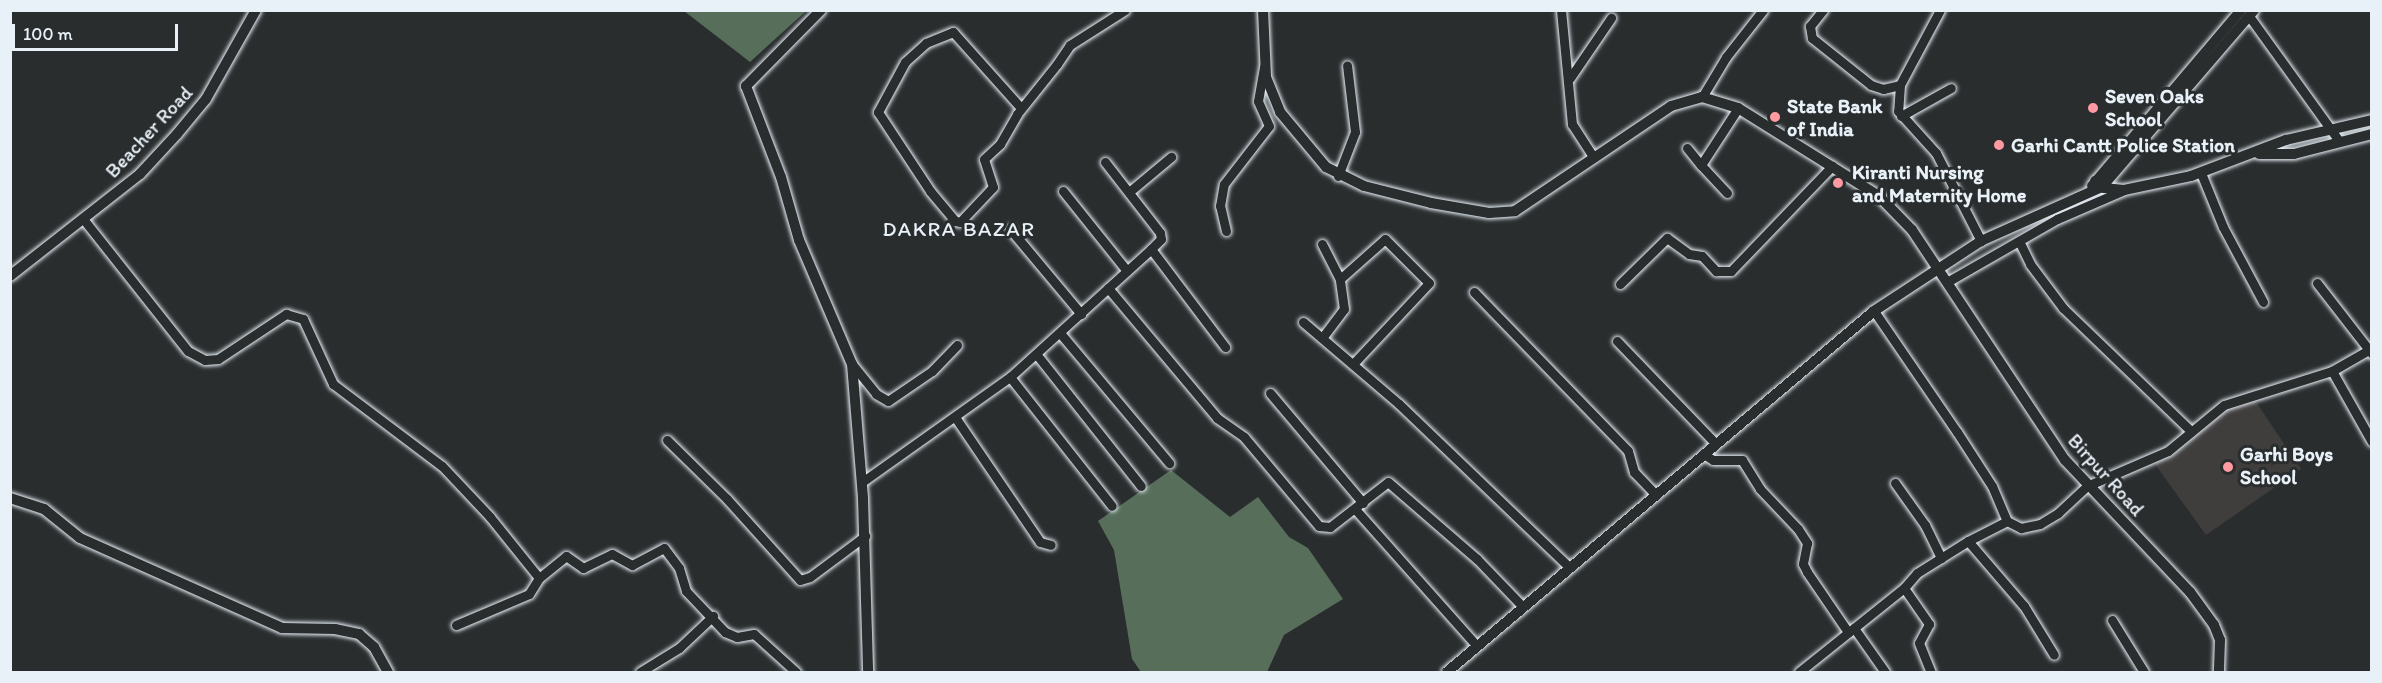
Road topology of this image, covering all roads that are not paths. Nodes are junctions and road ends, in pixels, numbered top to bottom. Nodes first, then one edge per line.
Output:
1 (256, 10) edge
2 (821, 10) edge
3 (1125, 10) edge
4 (1263, 10) edge
5 (1561, 10) edge
6 (1763, 10) edge
7 (1823, 10) edge
8 (1940, 10) edge
9 (2248, 12) edge
10 (1611, 18) dead end
11 (1265, 64) junction
12 (1347, 65) dead end
13 (1570, 78) junction
14 (1900, 85) junction
15 (1951, 88) dead end
16 (1702, 97) junction
17 (1021, 108) junction
18 (1738, 108) junction
19 (1901, 116) junction
20 (2372, 120) edge
21 (2330, 129) junction
22 (2372, 134) edge
23 (2339, 141) junction
24 (1687, 148) dead end
25 (2255, 154) junction
26 (1171, 157) dead end
27 (1594, 158) junction
28 (1105, 162) dead end
29 (1701, 165) junction
30 (1832, 166) junction
31 (2201, 173) junction
32 (1338, 176) junction
33 (2098, 184) junction
34 (2124, 190) junction
35 (1063, 191) dead end
36 (1129, 192) junction
37 (1727, 193) dead end
38 (84, 220) junction
39 (1010, 229) dead end
40 (1226, 231) dead end
41 (1981, 241) junction
42 (2019, 241) junction
43 (1322, 244) dead end
44 (1151, 249) junction
45 (1938, 268) junction
46 (1127, 271) junction
47 (10, 276) edge
48 (1340, 279) junction
49 (1947, 282) junction
50 (2317, 283) dead end
51 (1620, 284) dead end
52 (1108, 288) junction
53 (1474, 292) dead end
54 (2263, 302) dead end
55 (1874, 311) junction
56 (1081, 314) junction
57 (1303, 322) dead end
58 (1060, 333) junction
59 (1322, 338) junction
60 (1617, 342) dead end
61 (957, 345) dead end
62 (1225, 348) dead end
63 (2370, 351) edge
64 (1037, 355) junction
65 (852, 364) junction
66 (1353, 364) junction
67 (2332, 371) junction
68 (1010, 376) junction
69 (1270, 393) dead end
70 (955, 417) junction
71 (2191, 431) junction
72 (667, 440) dead end
73 (2372, 442) edge
74 (1716, 444) junction
75 (1705, 455) junction
76 (1169, 463) dead end
77 (862, 482) junction
78 (1895, 483) dead end
79 (1142, 486) dead end
80 (2087, 486) junction
81 (1656, 495) junction
82 (10, 498) edge
83 (1112, 506) dead end
84 (1359, 506) junction
85 (2007, 521) junction
86 (865, 536) junction
87 (1968, 542) junction
88 (1051, 545) dead end
89 (1941, 558) junction
90 (1569, 567) junction
91 (538, 578) junction
92 (1904, 588) junction
93 (1522, 606) junction
94 (713, 616) junction
95 (2112, 620) dead end
96 (456, 625) dead end
97 (1851, 630) junction
98 (1477, 646) junction
99 (2054, 655) dead end
100 (388, 672) edge
101 (640, 672) edge
102 (796, 672) edge
103 (868, 672) edge
104 (1447, 672) edge
105 (1799, 672) edge
106 (1885, 672) edge
107 (1931, 672) edge
108 (2144, 672) edge
109 (2219, 672) edge

1 - 38 street, Beacher Road
2 - 65 street
3 - 17 street
4 - 11 street
5 - 13 street
6 - 16 street
7 - 14 street
8 - 14 street
9 - 21 street
9 - 33 street
10 - 13 street
11 - 32 street
11 - 40 street
12 - 32 street
13 - 27 street
14 - 19 street
15 - 19 street
16 - 18 street, Birpur Road
16 - 27 street
17 - 17 street
18 - 29 street
18 - 30 street, Birpur Road
19 - 41 street
20 - 21 street
21 - 23 street
21 - 25 street
22 - 23 street
23 - 25 street
24 - 29 street
25 - 31 street
26 - 36 street
27 - 32 street
28 - 36 street
29 - 37 street
30 - 45 street, Birpur Road
30 - 51 street
31 - 34 street
31 - 54 street
33 - 34 street
33 - 41 street
34 - 42 street
35 - 46 street
36 - 44 street
38 - 47 street, Beacher Road
38 - 91 street
39 - 56 street
41 - 45 street
42 - 49 street
42 - 71 street
43 - 48 street
44 - 46 street
44 - 62 street
45 - 49 street, Birpur Road
45 - 55 street
46 - 52 street
48 - 59 street
48 - 66 street
49 - 80 street, Birpur Road
50 - 63 street
52 - 56 street
52 - 84 street
53 - 81 street
55 - 74 street
55 - 85 street
56 - 58 street
57 - 59 street
58 - 64 street
58 - 76 street
59 - 66 street
60 - 74 street
61 - 65 street
63 - 67 street
64 - 68 street
64 - 79 street
65 - 77 street
66 - 90 street
67 - 71 street
67 - 73 street
68 - 70 street
68 - 83 street
69 - 84 street
70 - 77 street
70 - 88 street
71 - 80 street
72 - 86 street
74 - 75 street
75 - 81 street
75 - 97 street
77 - 86 street
78 - 89 street
80 - 85 street
80 - 109 street, Birpur Road
81 - 90 street
82 - 100 street
84 - 93 street
84 - 98 street
85 - 87 street
86 - 103 street
87 - 89 street
87 - 99 street
89 - 92 street
90 - 93 street
91 - 94 street
91 - 96 street
92 - 97 street
92 - 107 street
93 - 98 street
94 - 101 street
94 - 102 street
95 - 108 street
97 - 105 street
97 - 106 street
98 - 104 street

